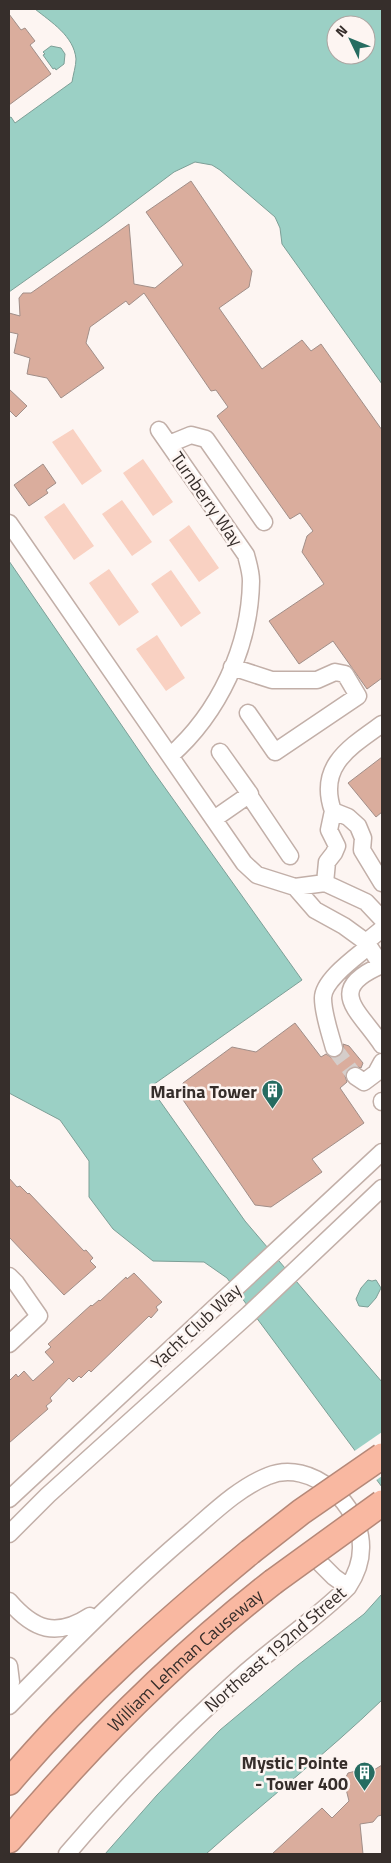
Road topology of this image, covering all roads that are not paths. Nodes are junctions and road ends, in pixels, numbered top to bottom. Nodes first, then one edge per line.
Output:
1 (159, 430) dead end
2 (169, 444) junction
3 (264, 522) dead end
4 (9, 523) edge
5 (232, 667) junction
6 (248, 713) dead end
7 (382, 724) edge
8 (220, 752) dead end
9 (170, 756) junction
10 (249, 795) junction
11 (333, 811) junction
12 (214, 819) junction
13 (290, 856) dead end
14 (325, 883) junction
15 (382, 883) edge
16 (295, 887) junction
17 (382, 919) edge
18 (382, 929) edge
19 (367, 944) junction
20 (382, 965) edge
21 (352, 1006) junction
22 (325, 1011) junction
23 (382, 1045) edge
24 (334, 1048) tunnel mouth
25 (382, 1062) edge
26 (355, 1076) dead end
27 (382, 1152) edge
28 (382, 1188) edge
29 (9, 1276) edge
30 (9, 1344) edge
31 (382, 1456) edge
32 (9, 1499) edge
33 (382, 1503) edge
34 (9, 1534) edge
35 (314, 1557) dead end
36 (348, 1587) junction
37 (9, 1601) edge
38 (112, 1601) junction
39 (9, 1666) edge
40 (9, 1690) edge
41 (9, 1706) edge
42 (68, 1717) junction
43 (75, 1764) junction
44 (9, 1768) edge
45 (9, 1782) edge
46 (9, 1840) edge
47 (16, 1854) edge
48 (67, 1854) edge

1 - 2 street, Turnberry Way
2 - 3 street
2 - 5 street, Turnberry Way
4 - 9 street
5 - 6 street
5 - 9 street, Turnberry Way
7 - 11 street
8 - 10 street
9 - 12 street
10 - 12 street
10 - 13 street
11 - 14 street
11 - 15 street
12 - 16 street
14 - 16 street
14 - 17 street
16 - 19 street
18 - 19 street
19 - 20 street
19 - 22 street
20 - 21 street
21 - 22 street
21 - 23 street
22 - 24 street
25 - 26 street
27 - 32 street, Yacht Club Way
28 - 34 street, Yacht Club Way
29 - 30 street
31 - 42 highway, bridge
33 - 43 highway, William Lehman Causeway, bridge
35 - 36 street
36 - 38 street, Northeast 192nd Street
36 - 48 street, Northeast 192nd Street
37 - 38 street
38 - 41 street, Northeast 192nd Street
39 - 40 street
42 - 44 highway
42 - 45 highway
43 - 46 highway, William Lehman Causeway
43 - 47 highway

